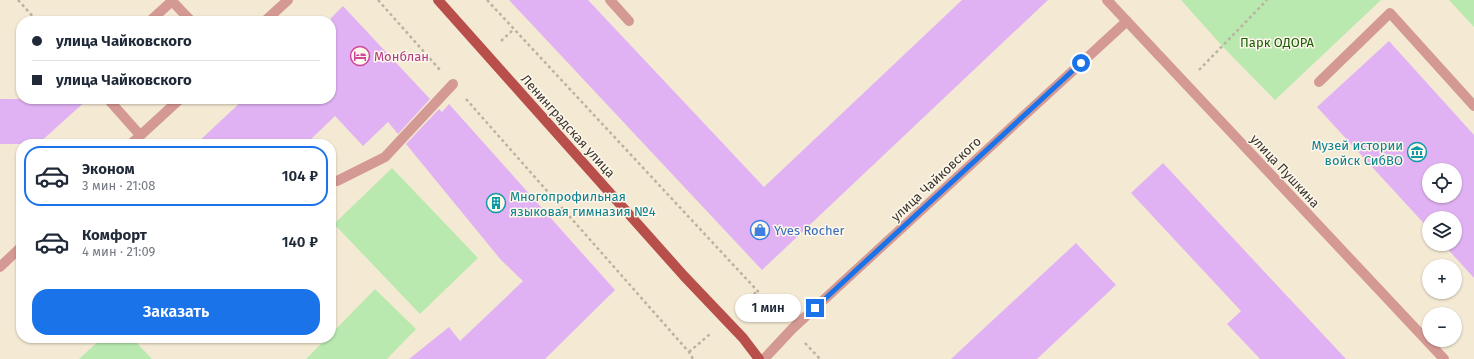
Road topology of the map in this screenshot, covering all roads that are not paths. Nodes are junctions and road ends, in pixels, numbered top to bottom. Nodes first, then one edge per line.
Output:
1 (288, 0) edge
2 (438, 0) edge
3 (610, 0) edge
4 (1107, 0) edge
5 (155, 16) edge
6 (186, 16) edge
7 (270, 16) edge
8 (629, 21) dead end
9 (1127, 21) junction
10 (1319, 82) dead end
11 (453, 84) road end
12 (112, 104) edge
13 (174, 104) edge
14 (1474, 106) edge
15 (140, 135) junction
16 (136, 139) edge
17 (337, 181) dead end
18 (16, 252) edge
19 (0, 267) edge
20 (759, 359) edge
21 (764, 359) edge
22 (1444, 359) edge

1 - 7 street
2 - 20 main road, Ленинградская улица
3 - 8 street
4 - 9 street, улица Пушкина
5 - 6 street
9 - 21 street, улица Чайковского
9 - 22 street, улица Пушкина
10 - 14 street
11 - 17 street
12 - 15 street
13 - 15 street
15 - 16 street
18 - 19 street

